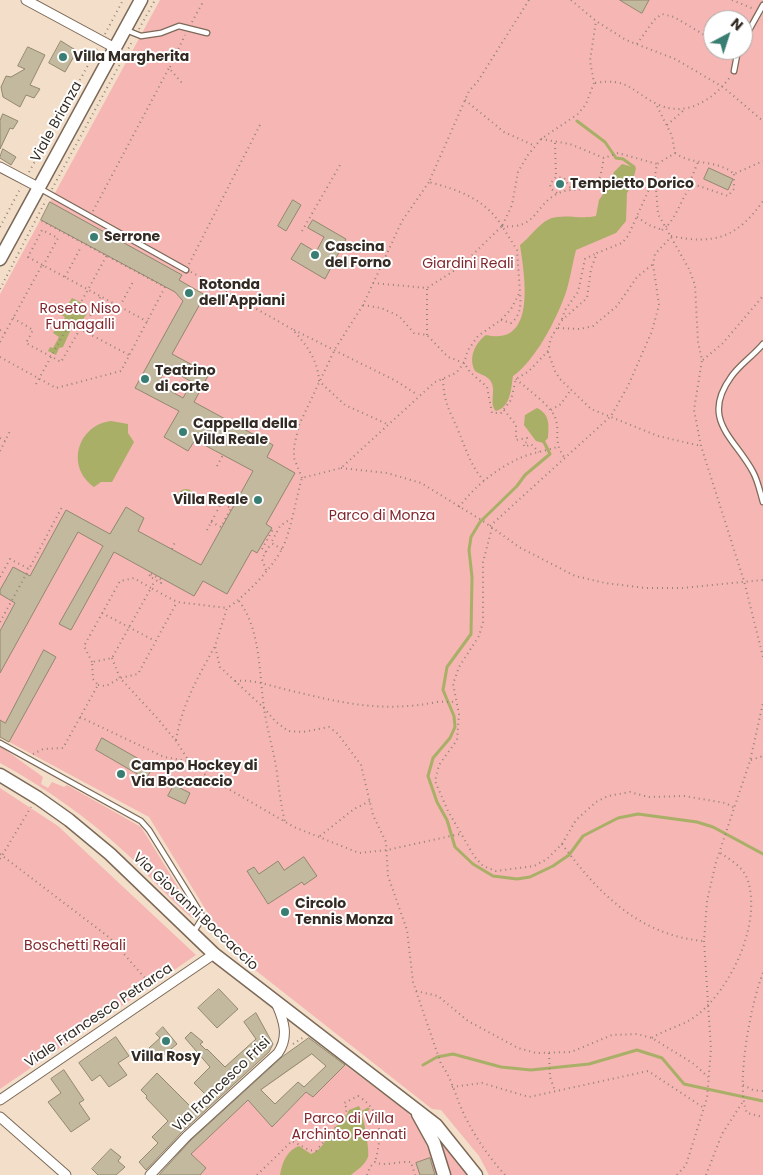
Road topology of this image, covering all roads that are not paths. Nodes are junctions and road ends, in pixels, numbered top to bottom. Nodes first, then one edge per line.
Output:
1 (26, 0) edge
2 (141, 0) edge
3 (763, 5) edge
4 (753, 23) edge
5 (130, 32) junction
6 (207, 33) dead end
7 (115, 48) junction
8 (736, 60) edge
9 (734, 71) road end
10 (0, 167) edge
11 (38, 187) junction
12 (0, 259) edge
13 (186, 270) road end
14 (763, 344) edge
15 (763, 502) edge
16 (0, 744) edge
17 (0, 775) edge
18 (192, 934) junction
19 (214, 954) junction
20 (277, 1005) junction
21 (0, 1100) edge
22 (416, 1110) junction
23 (0, 1117) edge
24 (66, 1175) edge
25 (150, 1175) edge
26 (444, 1175) edge
27 (476, 1175) edge

1 - 7 street
2 - 5 main road, Viale Brianza
3 - 4 lane
5 - 6 lane
5 - 7 main road, Viale Brianza
7 - 11 main road, Viale Brianza
8 - 9 lane
10 - 11 street
11 - 12 main road, Viale Brianza
11 - 13 lane
14 - 15 lane
16 - 18 lane
17 - 18 main road, Via Giovanni Boccaccio
18 - 19 main road, Via Giovanni Boccaccio
19 - 20 main road, Via Giovanni Boccaccio
19 - 21 street, Viale Francesco Petrarca
20 - 22 main road, Via Giovanni Boccaccio
20 - 25 street, Via Francesco Frisi
22 - 26 main road, Via Giovanni Boccaccio
22 - 27 main road, Via Giovanni Boccaccio
23 - 24 street

